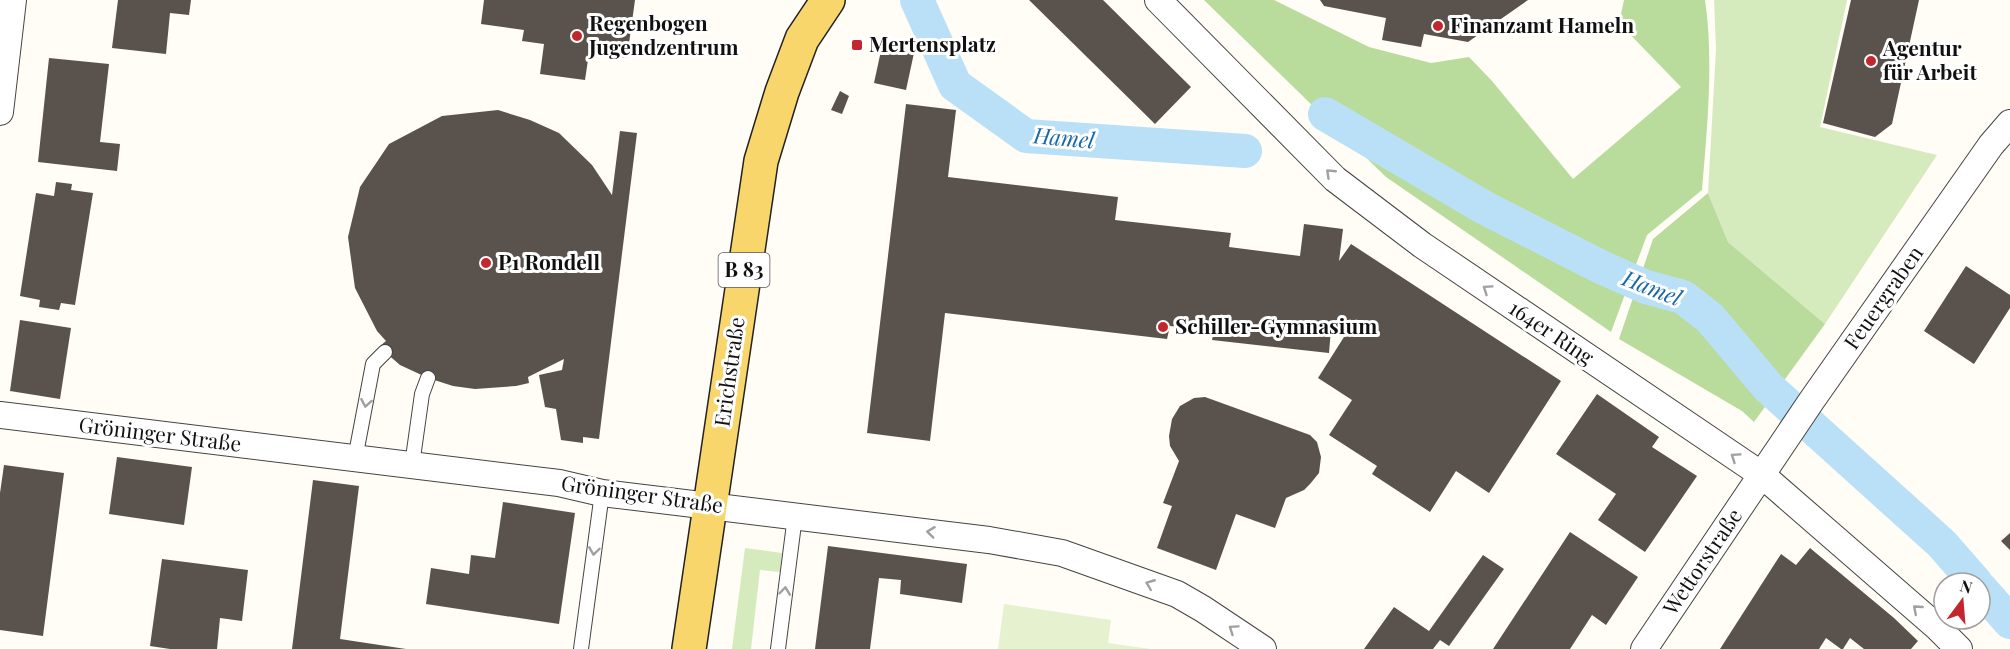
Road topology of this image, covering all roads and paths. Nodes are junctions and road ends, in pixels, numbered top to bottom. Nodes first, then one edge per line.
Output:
1 (13, 0) edge
2 (828, 0) edge
3 (1158, 0) edge
4 (0, 112) edge
5 (2010, 123) edge
6 (385, 352) dead end
7 (428, 378) dead end
8 (0, 415) edge
9 (356, 459) junction
10 (412, 465) junction
11 (1762, 475) junction
12 (602, 493) junction
13 (710, 506) junction
14 (795, 516) junction
15 (581, 649) edge
16 (689, 649) edge
17 (778, 649) edge
18 (1263, 649) edge
19 (1644, 649) edge
20 (1959, 649) edge

1 - 4 street
2 - 13 main road, Erichstraße / B 83
11 -> 3 street, 164er Ring
5 - 11 street, Feuergraben
6 -> 9 lane
7 - 10 lane
8 - 9 street, Gröninger Straße
9 - 10 street, Gröninger Straße
10 - 12 street, Gröninger Straße
11 - 19 street, Wettorstraße
20 -> 11 street, 164er Ring
12 - 13 street, Gröninger Straße
12 -> 15 lane
13 - 14 street, Gröninger Straße
13 - 16 main road, Erichstraße / B 83
17 -> 14 lane
18 -> 14 street, Gröninger Straße

